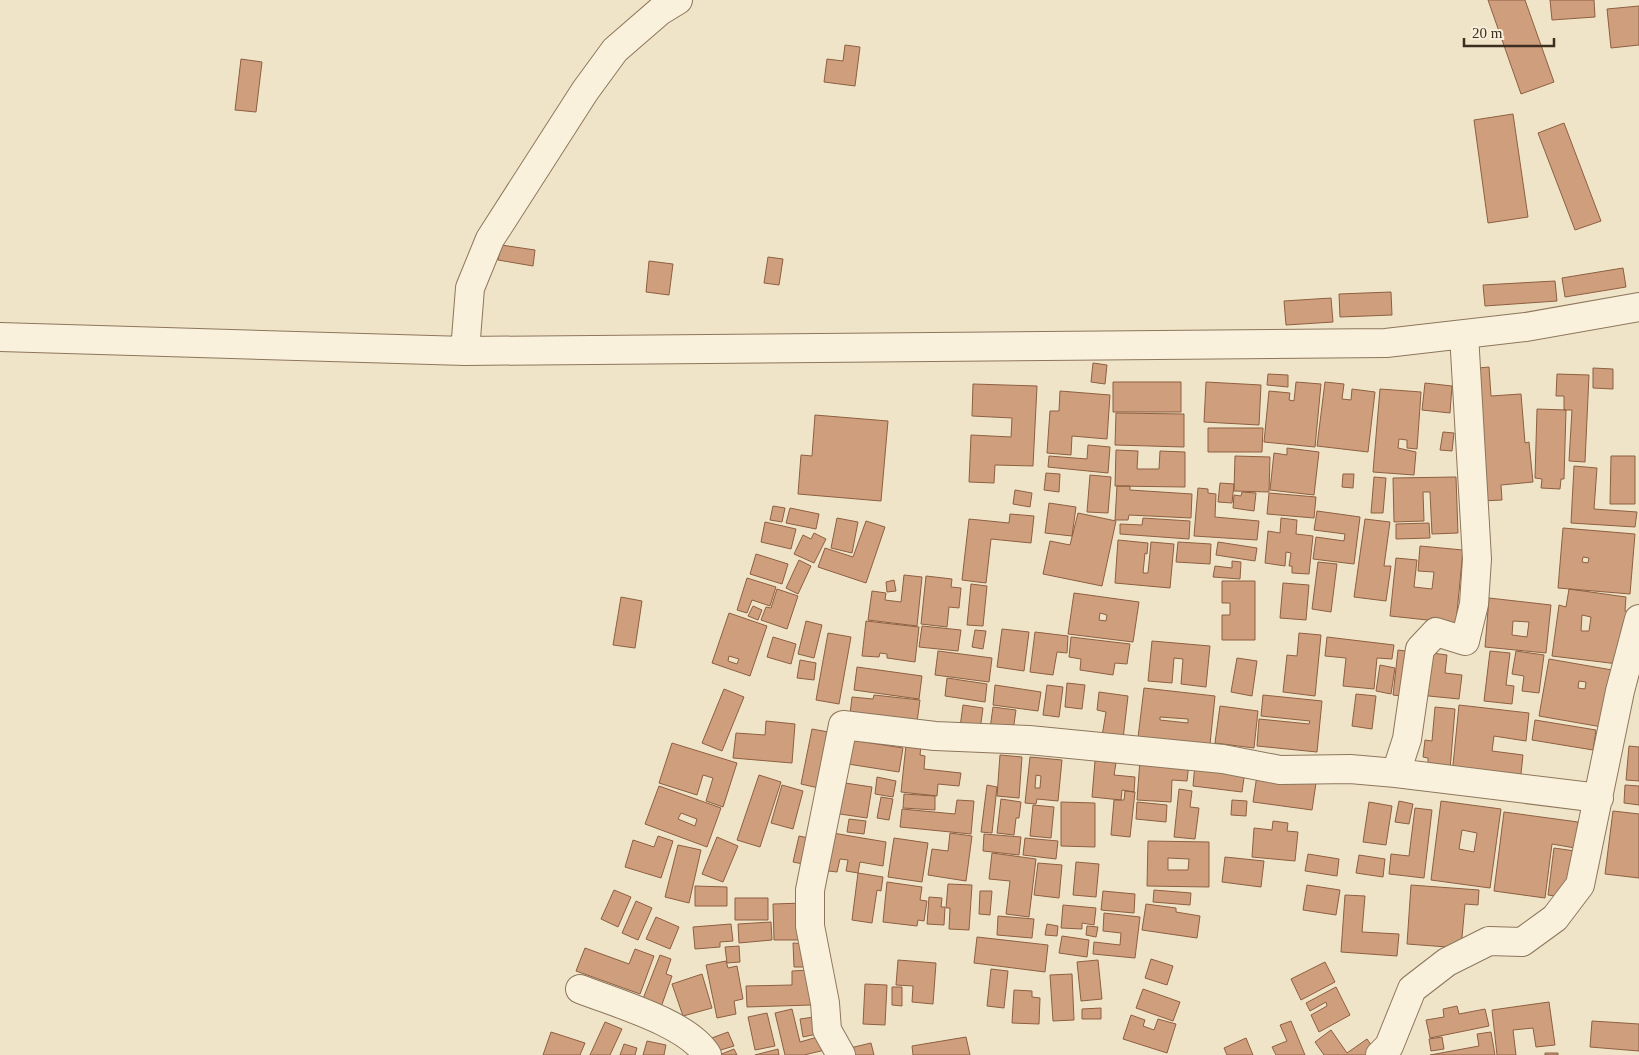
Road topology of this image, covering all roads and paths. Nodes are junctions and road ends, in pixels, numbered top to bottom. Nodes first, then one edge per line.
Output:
1 (678, 0) edge
2 (1639, 308) edge
3 (1464, 334) junction
4 (0, 337) edge
5 (465, 350) junction
6 (1639, 619) edge
7 (1629, 696) edge
8 (1396, 773) junction
9 (1599, 798) junction
10 (580, 989) dead end
11 (707, 1055) edge
12 (841, 1055) edge
13 (1380, 1055) edge

1 - 5 street
2 - 3 street
3 - 5 street
3 - 8 street
4 - 5 street
6 - 7 street
7 - 9 street
8 - 9 street
8 - 12 street
9 - 13 street
10 - 11 street

